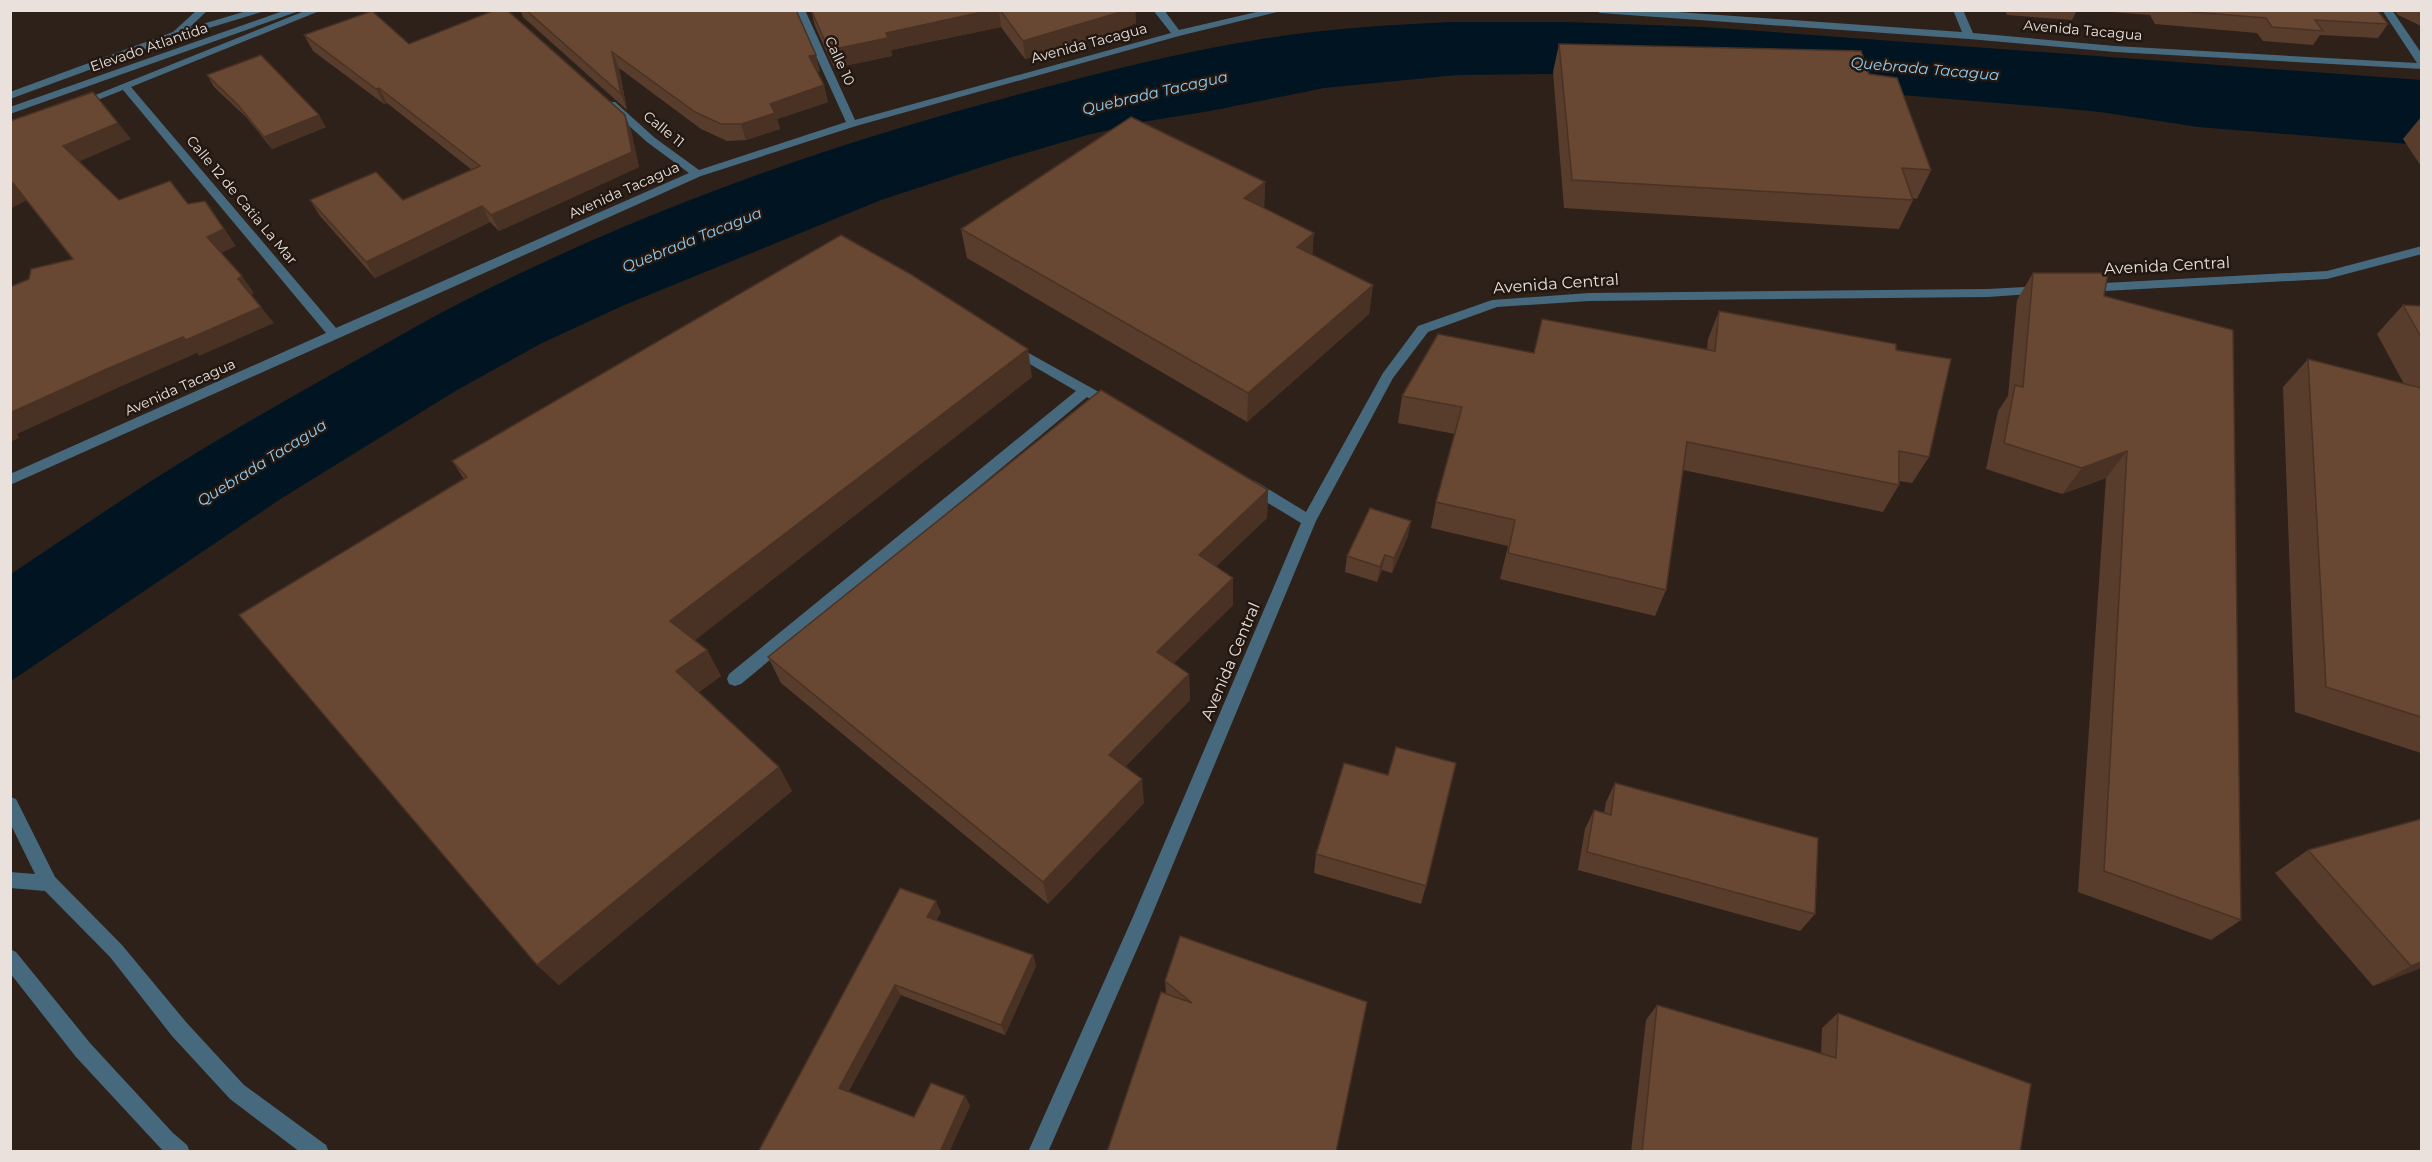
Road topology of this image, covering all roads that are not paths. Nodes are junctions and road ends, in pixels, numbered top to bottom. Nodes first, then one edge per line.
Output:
1 (203, 10) edge
2 (263, 10) edge
3 (297, 10) edge
4 (317, 10) edge
5 (800, 10) edge
6 (1158, 10) edge
7 (1280, 10) edge
8 (1600, 10) edge
9 (1958, 10) edge
10 (2387, 10) edge
11 (1619, 11) edge
12 (1177, 34) junction
13 (175, 35) junction
14 (1969, 36) junction
15 (2421, 64) edge
16 (126, 87) junction
17 (598, 93) edge
18 (10, 96) edge
19 (63, 109) edge
20 (10, 111) edge
21 (852, 124) junction
22 (697, 174) junction
23 (2421, 250) edge
24 (334, 334) junction
25 (1003, 343) edge
26 (1086, 390) junction
27 (1126, 413) edge
28 (1237, 477) edge
29 (10, 480) edge
30 (1309, 521) junction
31 (735, 679) dead end
32 (10, 804) edge
33 (10, 880) edge
34 (49, 883) junction
35 (10, 958) edge
36 (180, 1152) edge
37 (319, 1152) edge
38 (1038, 1152) edge

1 - 13 street
2 - 13 street
3 - 20 street, Elevado Atlantida
4 - 16 street
5 - 21 street, Calle 10
6 - 12 street
7 - 12 street, Avenida Tacagua
8 - 11 street, Avenida Tacagua
9 - 14 street
10 - 15 street
11 - 14 street, Avenida Tacagua
12 - 21 street, Avenida Tacagua
13 - 18 street
14 - 15 street, Avenida Tacagua
16 - 19 street
16 - 24 street, Calle 12 de Catia La Mar
17 - 22 street, Calle 11
21 - 22 street, Avenida Tacagua
22 - 24 street, Avenida Tacagua
23 - 30 street, Avenida Central
24 - 29 street, Avenida Tacagua
25 - 26 street
26 - 27 street
26 - 31 street
28 - 30 street
30 - 38 street, Avenida Central
32 - 34 street
33 - 34 street
34 - 37 street
35 - 36 street

